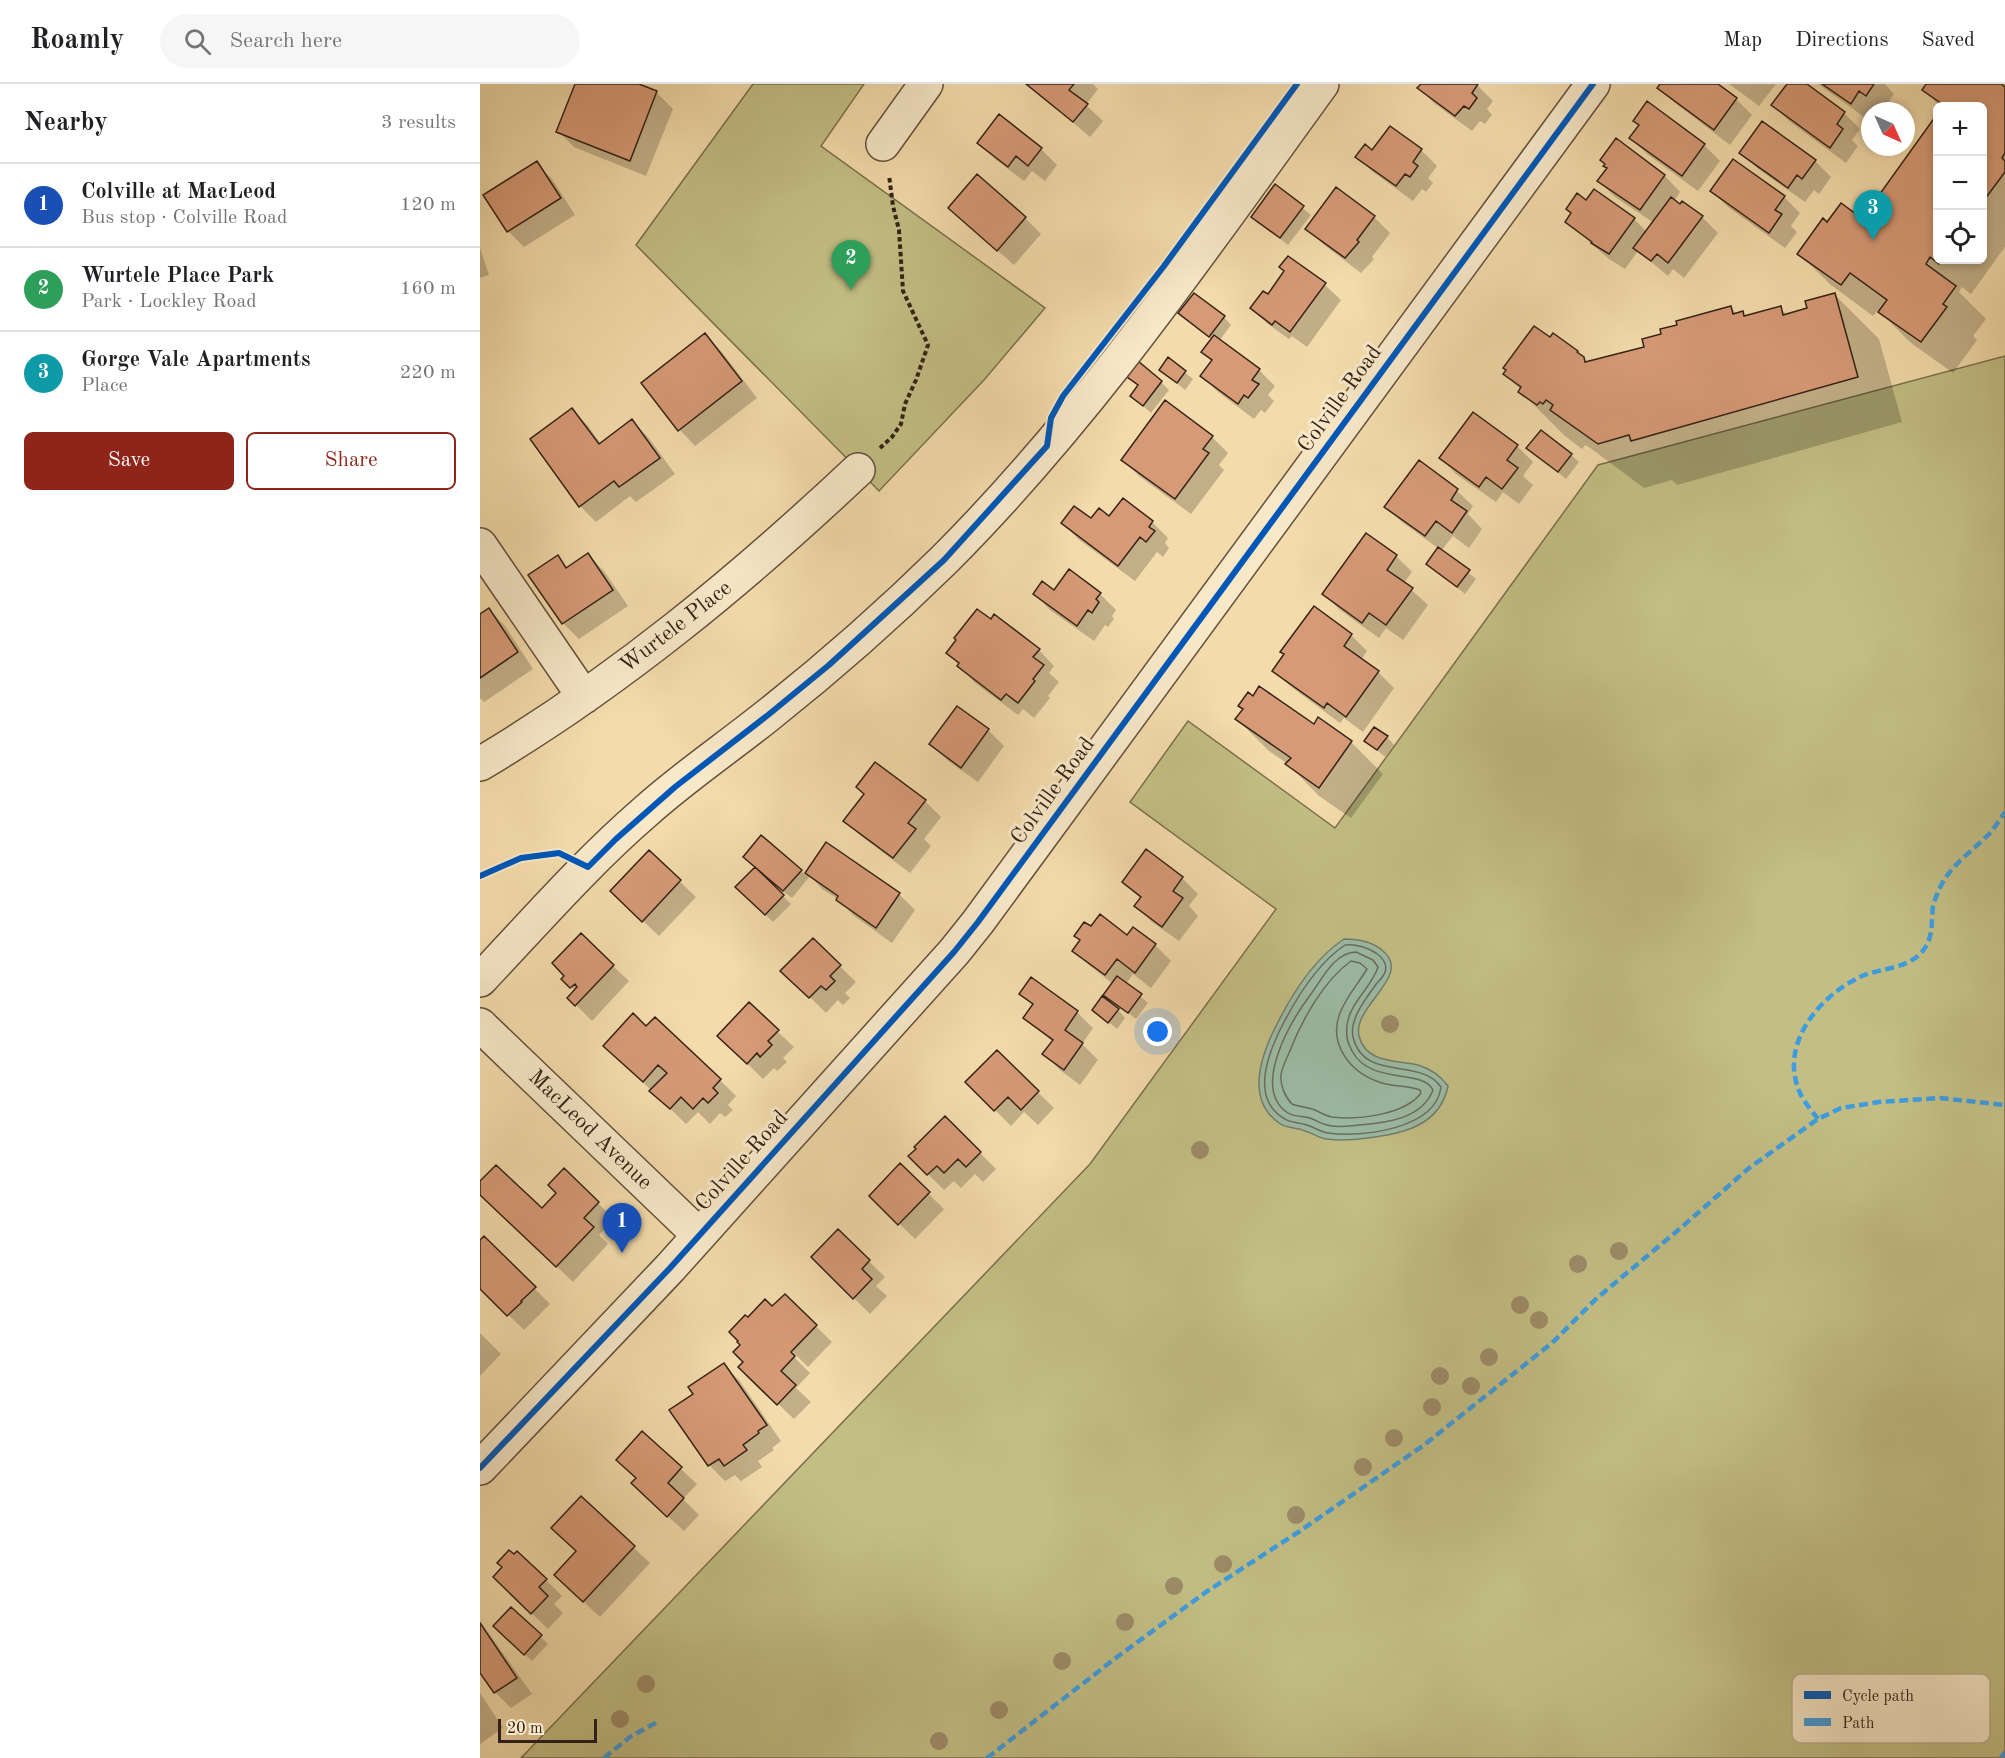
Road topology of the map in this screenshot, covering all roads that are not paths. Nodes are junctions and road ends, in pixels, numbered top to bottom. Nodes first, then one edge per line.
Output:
1 (926, 84) edge
2 (1322, 84) edge
3 (1593, 84) edge
4 (883, 144) road end
5 (858, 470) road end
6 (480, 545) edge
7 (584, 697) junction
8 (480, 764) edge
9 (480, 980) edge
10 (480, 1025) edge
11 (699, 1234) junction
12 (480, 1468) edge

1 - 4 street
2 - 9 street
3 - 11 street, Colville Road
5 - 7 street, Wurtele Place
6 - 7 street
7 - 8 street, Wurtele Place
10 - 11 street, MacLeod Avenue
11 - 12 street, Colville Road

